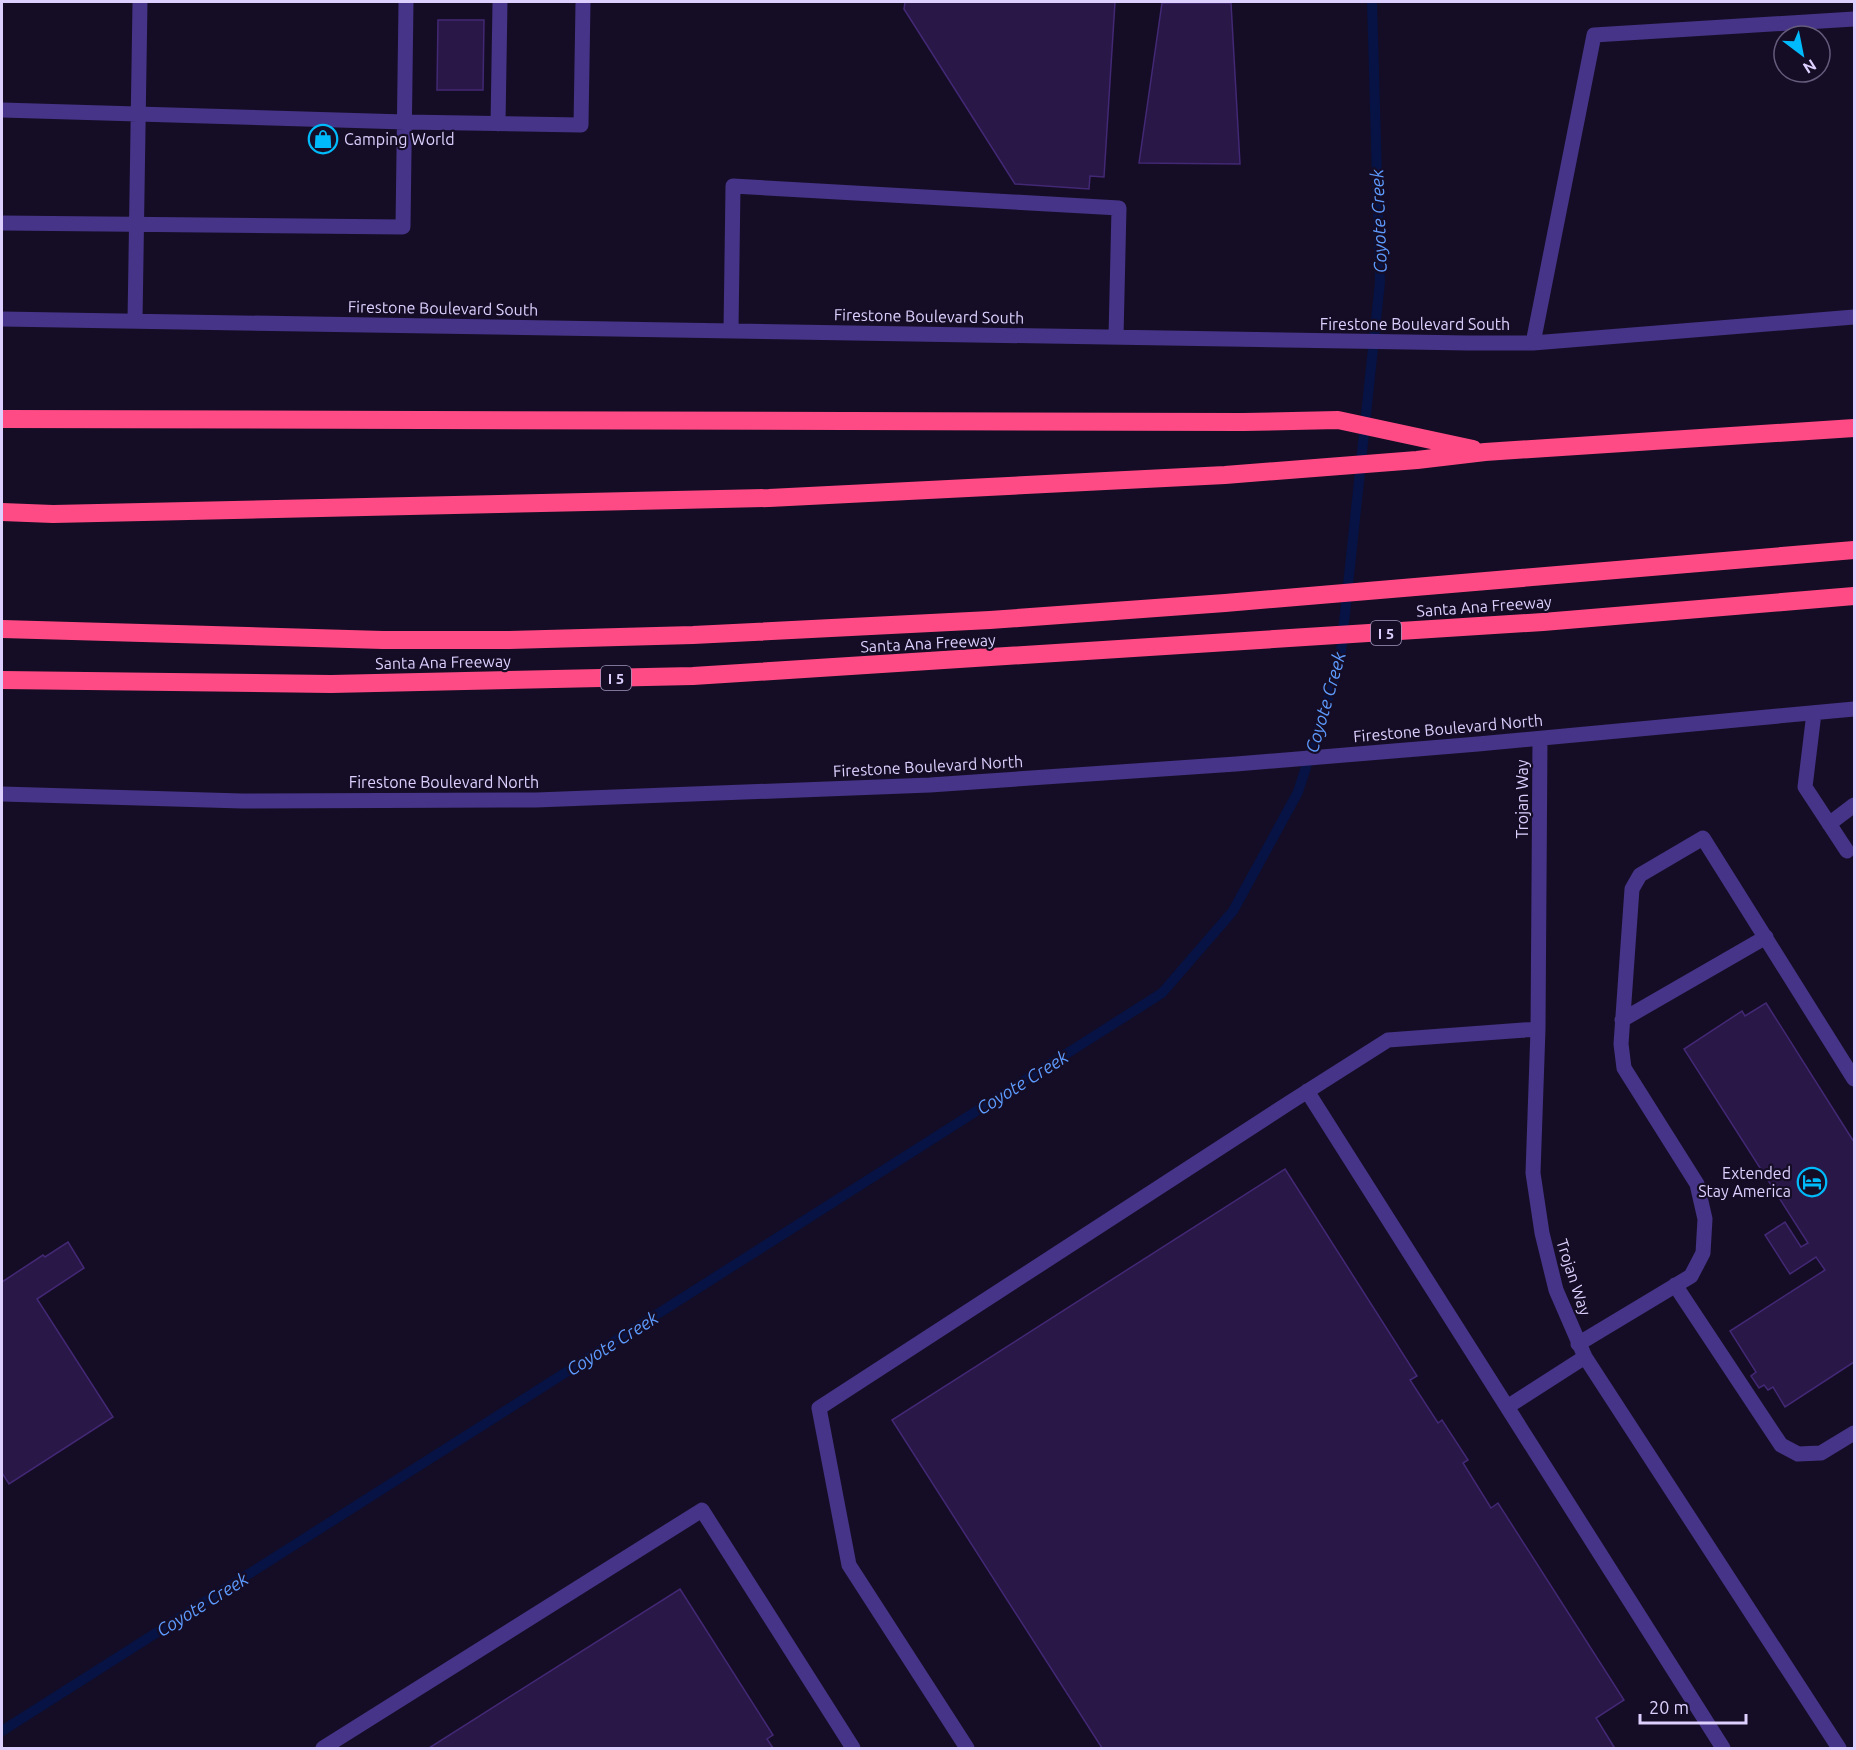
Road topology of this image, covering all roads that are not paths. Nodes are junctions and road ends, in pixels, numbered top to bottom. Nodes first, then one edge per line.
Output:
1 (140, 2) edge
2 (406, 2) edge
3 (500, 2) edge
4 (583, 2) edge
5 (1854, 19) edge
6 (2, 110) edge
7 (138, 115) junction
8 (405, 122) junction
9 (498, 124) junction
10 (2, 223) edge
11 (136, 224) junction
12 (1854, 316) edge
13 (2, 319) edge
14 (135, 321) junction
15 (730, 331) junction
16 (1116, 337) junction
17 (1533, 343) junction
18 (2, 419) edge
19 (1854, 428) edge
20 (1485, 452) junction
21 (2, 512) edge
22 (1854, 550) edge
23 (1854, 596) edge
24 (2, 629) edge
25 (2, 680) edge
26 (1854, 709) edge
27 (1814, 712) junction
28 (1540, 739) junction
29 (2, 794) edge
30 (1854, 805) edge
31 (1829, 824) junction
32 (1847, 851) dead end
33 (1766, 938) junction
34 (1622, 1020) junction
35 (1538, 1029) junction
36 (1854, 1079) edge
37 (1307, 1091) junction
38 (1675, 1285) junction
39 (1582, 1351) junction
40 (1507, 1407) junction
41 (1854, 1433) edge
42 (324, 1749) edge
43 (853, 1749) edge
44 (968, 1749) edge
45 (1723, 1749) edge
46 (1839, 1749) edge

1 - 7 street
2 - 8 street
3 - 9 street
4 - 9 street
5 - 17 street
6 - 7 street
7 - 8 street
7 - 11 street
8 - 9 street
8 - 11 street
10 - 11 street
11 - 14 street
12 - 17 street, Firestone Boulevard South
13 - 14 street, Firestone Boulevard South
14 - 15 street, Firestone Boulevard South
15 - 16 street, Firestone Boulevard South
15 - 16 street
16 - 17 street, Firestone Boulevard South
18 - 20 highway
19 - 20 highway
20 - 21 highway
22 - 24 highway
23 - 25 highway, Santa Ana Freeway / I 5
26 - 27 street, Firestone Boulevard North
27 - 28 street, Firestone Boulevard North
27 - 31 street
28 - 29 street, Firestone Boulevard North
28 - 35 street, Trojan Way
30 - 31 street
31 - 32 street
33 - 34 street
33 - 34 street
33 - 36 street
34 - 38 street
35 - 37 street
35 - 39 street, Trojan Way
37 - 40 street
37 - 44 street
38 - 39 street
38 - 41 street
39 - 40 street
39 - 46 street, Trojan Way
40 - 45 street
42 - 43 street

